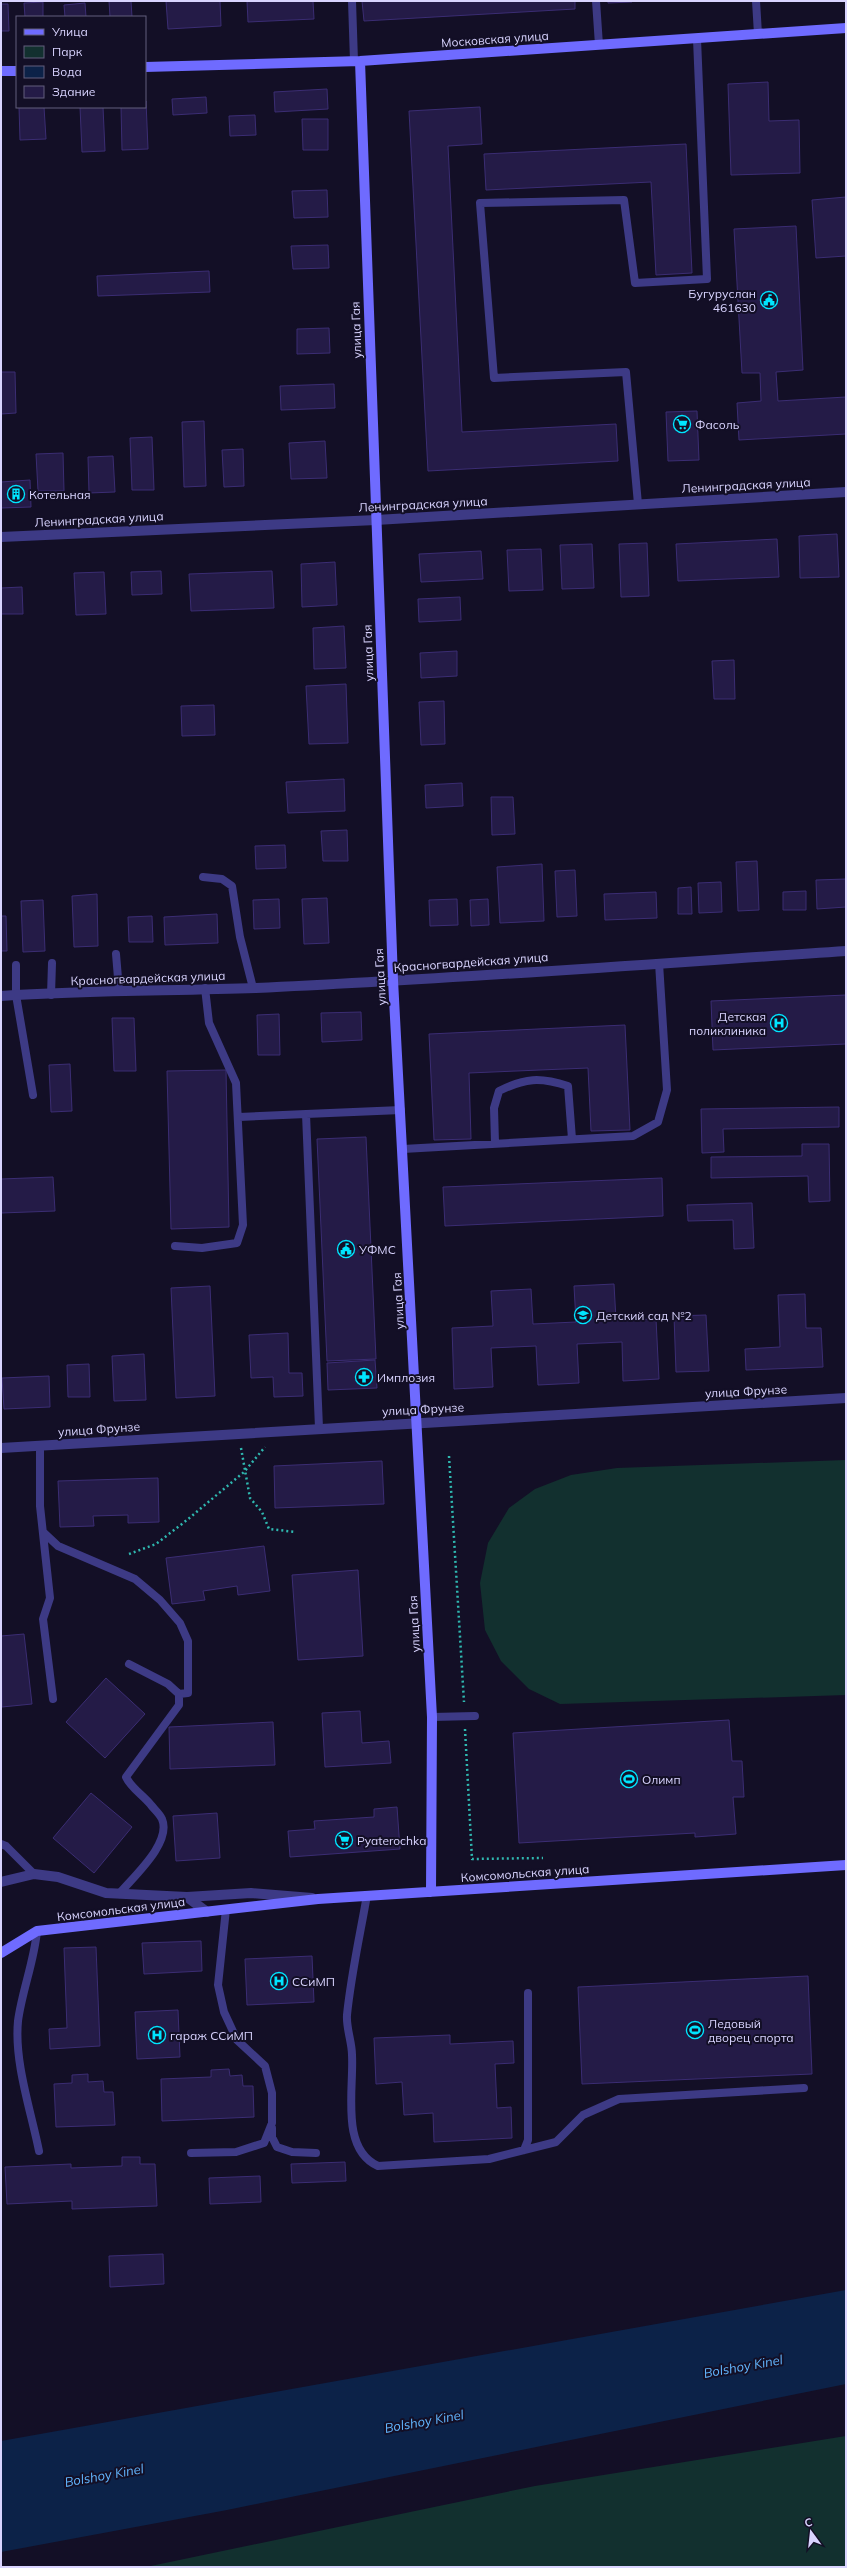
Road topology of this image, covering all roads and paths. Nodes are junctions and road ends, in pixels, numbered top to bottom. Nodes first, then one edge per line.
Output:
1 (352, 1) edge
2 (596, 1) edge
3 (756, 1) edge
4 (846, 28) edge
5 (758, 34) junction
6 (696, 38) junction
7 (599, 45) junction
8 (357, 61) junction
9 (146, 67) edge
10 (1, 71) edge
11 (16, 71) edge
12 (846, 492) edge
13 (638, 504) junction
14 (376, 520) junction
15 (1, 537) edge
16 (203, 877) dead end
17 (846, 950) edge
18 (116, 954) dead end
19 (52, 963) dead end
20 (659, 963) junction
21 (16, 965) dead end
22 (393, 980) junction
23 (205, 988) junction
24 (253, 988) junction
25 (119, 990) junction
26 (16, 995) junction
27 (51, 995) junction
28 (1, 996) edge
29 (33, 1094) dead end
30 (401, 1110) junction
31 (306, 1114) junction
32 (239, 1117) junction
33 (572, 1139) junction
34 (495, 1143) junction
35 (403, 1149) junction
36 (175, 1246) dead end
37 (846, 1398) edge
38 (417, 1422) junction
39 (319, 1428) junction
40 (271, 1441) dead end
41 (240, 1444) dead end
42 (40, 1446) junction
43 (1, 1448) edge
44 (449, 1456) dead end
45 (244, 1472) junction
46 (43, 1532) junction
47 (296, 1532) dead end
48 (129, 1554) dead end
49 (129, 1664) dead end
50 (179, 1694) junction
51 (53, 1699) dead end
52 (465, 1716) junction
53 (475, 1716) dead end
54 (432, 1717) junction
55 (1, 1844) edge
56 (543, 1858) dead end
57 (846, 1865) edge
58 (34, 1874) junction
59 (1, 1882) edge
60 (431, 1892) junction
61 (119, 1894) junction
62 (366, 1895) junction
63 (187, 1897) junction
64 (318, 1899) junction
65 (226, 1909) junction
66 (207, 1912) junction
67 (37, 1931) junction
68 (1, 1953) edge
69 (528, 1993) dead end
70 (804, 2088) dead end
71 (272, 2123) junction
72 (524, 2150) junction
73 (39, 2151) dead end
74 (191, 2153) dead end
75 (316, 2153) dead end

1 - 8 lane
2 - 7 lane
3 - 5 lane
4 - 5 street, Московская улица
5 - 6 street, Московская улица
6 - 7 street, Московская улица
6 - 13 lane
7 - 8 street, Московская улица
8 - 9 street, Московская улица
8 - 14 street, улица Гая
10 - 11 street
12 - 13 street, Ленинградская улица
13 - 14 street, Ленинградская улица
14 - 15 street, Ленинградская улица
14 - 22 street, улица Гая
16 - 24 lane
17 - 20 street, Красногвардейская улица
18 - 25 lane
19 - 27 lane
20 - 22 street, Красногвардейская улица
20 - 33 lane
21 - 26 lane
22 - 24 street, Красногвардейская улица
22 - 30 street, улица Гая
23 - 24 street, Красногвардейская улица
23 - 25 street, Красногвардейская улица
23 - 32 lane
25 - 27 street, Красногвардейская улица
26 - 27 street, Красногвардейская улица
26 - 28 street, Красногвардейская улица
26 - 29 lane
30 - 31 lane
30 - 35 street, улица Гая
31 - 32 lane
31 - 39 lane
32 - 36 lane
33 - 34 lane
33 - 34 lane
34 - 35 lane
35 - 38 street, улица Гая
37 - 38 street, улица Фрунзе
38 - 39 street, улица Фрунзе
38 - 54 street, улица Гая
39 - 42 street, улица Фрунзе
40 - 45 path
41 - 45 path
42 - 43 street, улица Фрунзе
42 - 46 lane
44 - 52 path
45 - 47 path
45 - 48 path
46 - 50 lane
46 - 51 lane
49 - 50 lane
50 - 61 lane
52 - 53 lane
52 - 54 lane
52 - 56 path
54 - 60 street, улица Гая
55 - 58 lane
57 - 60 street, Комсомольская улица
58 - 59 street, Комсомольская улица
58 - 61 street, Комсомольская улица
60 - 62 street, Комсомольская улица
61 - 63 street, Комсомольская улица
62 - 64 street, Комсомольская улица
62 - 72 lane
63 - 64 street
63 - 66 street, Комсомольская улица
64 - 65 street, Комсомольская улица
65 - 66 street, Комсомольская улица
65 - 71 lane
66 - 67 street, Комсомольская улица
67 - 68 street
67 - 73 lane
69 - 72 lane
70 - 72 lane
71 - 74 lane
71 - 75 lane

